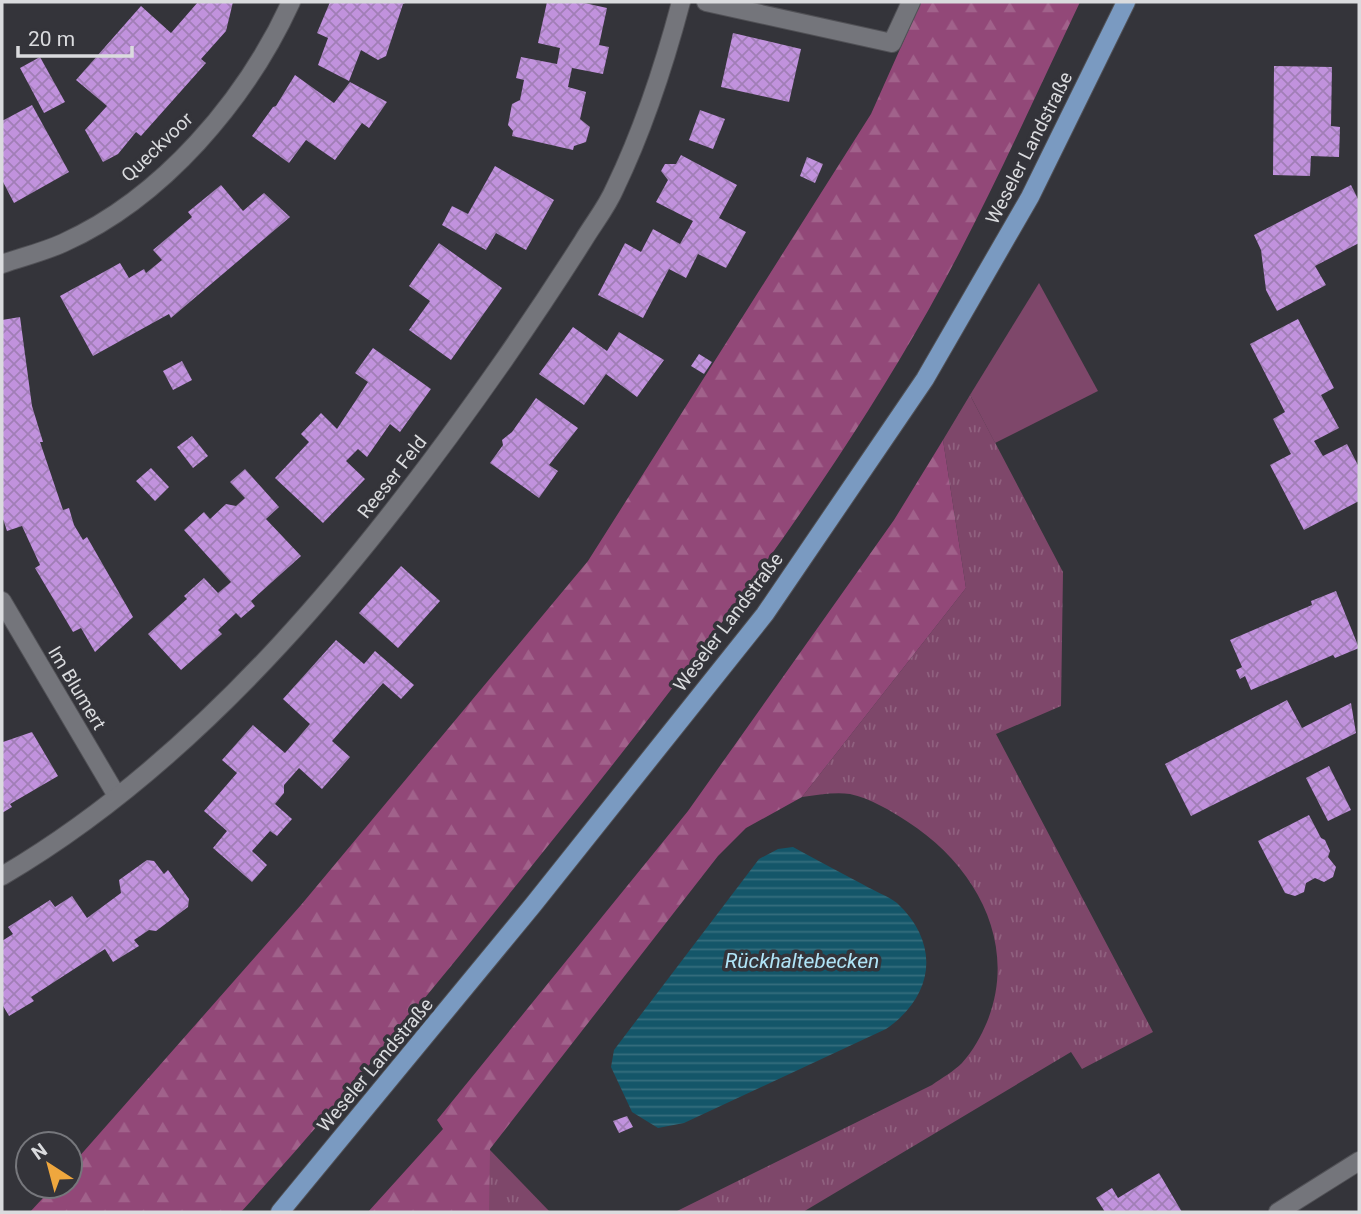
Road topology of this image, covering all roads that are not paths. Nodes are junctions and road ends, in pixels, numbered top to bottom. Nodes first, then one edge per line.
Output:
1 (291, 2) edge
2 (681, 2) edge
3 (706, 2) edge
4 (911, 2) edge
5 (1126, 2) edge
6 (2, 264) edge
7 (2, 601) edge
8 (117, 796) junction
9 (2, 876) edge
10 (1359, 1161) edge
11 (280, 1212) edge
12 (1278, 1212) edge

1 - 6 street, Queckvoor
2 - 8 street, Reeser Feld
3 - 4 street
5 - 11 main road, Weseler Landstraße
7 - 8 street, Im Blumert
8 - 9 street, Reeser Feld
10 - 12 street

